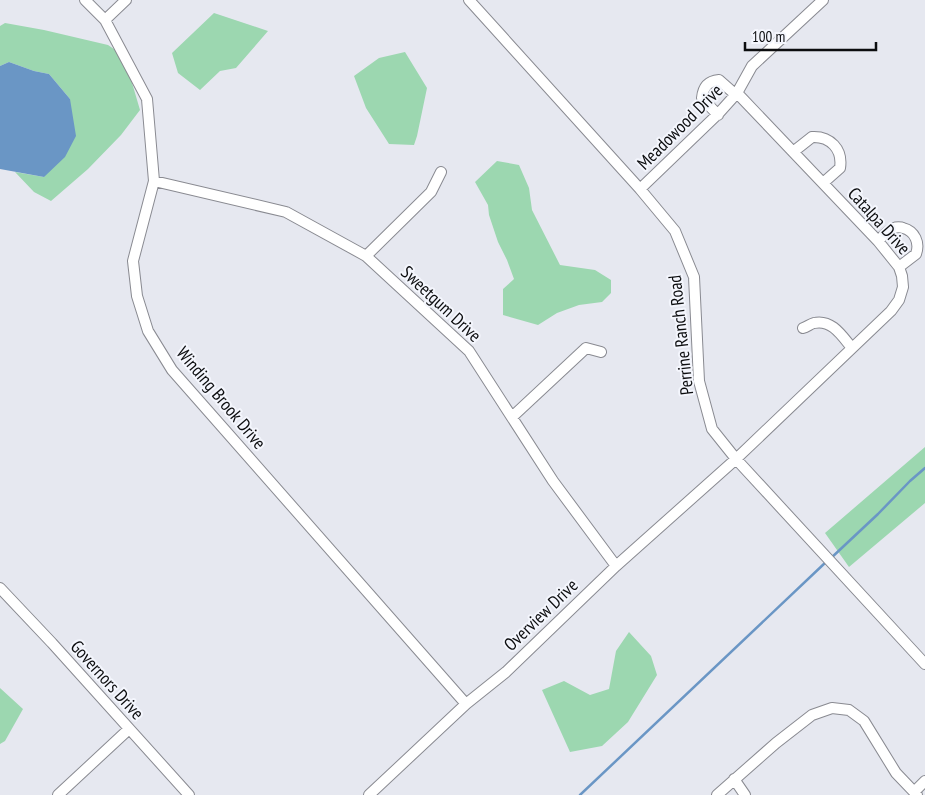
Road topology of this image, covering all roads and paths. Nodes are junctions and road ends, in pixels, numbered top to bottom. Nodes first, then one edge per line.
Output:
1 (85, 0) edge
2 (126, 0) edge
3 (469, 0) edge
4 (823, 0) edge
5 (105, 20) junction
6 (737, 94) junction
7 (718, 115) junction
8 (793, 152) junction
9 (441, 172) dead end
10 (154, 181) junction
11 (823, 183) junction
12 (640, 189) junction
13 (878, 241) junction
14 (366, 256) junction
15 (899, 267) junction
16 (803, 328) dead end
17 (852, 348) junction
18 (601, 352) dead end
19 (512, 417) junction
20 (736, 458) junction
21 (616, 566) junction
22 (0, 588) edge
23 (925, 664) edge
24 (466, 704) junction
25 (129, 729) junction
26 (734, 779) junction
27 (925, 782) edge
28 (915, 793) edge
29 (58, 795) edge
30 (189, 795) edge
31 (369, 795) edge
32 (717, 795) edge
33 (745, 795) edge

1 - 5 street, Winding Brook Drive
2 - 5 street
3 - 12 street, Perrine Ranch Road
4 - 6 street, Meadowood Drive
5 - 10 street, Winding Brook Drive
6 - 7 street, Meadowood Drive
6 - 7 street, Catalpa Drive
6 - 8 street, Catalpa Drive
7 - 12 street, Meadowood Drive
8 - 11 street, Catalpa Drive
8 - 11 street
9 - 14 street
10 - 14 street, Sweetgum Drive
10 - 24 street, Winding Brook Drive
11 - 13 street, Catalpa Drive
12 - 20 street, Perrine Ranch Road
13 - 15 street, Catalpa Drive
13 - 15 street
14 - 19 street, Sweetgum Drive
15 - 17 street, Catalpa Drive
16 - 17 street
17 - 20 street, Catalpa Drive
18 - 19 street
19 - 21 street, Sweetgum Drive
20 - 21 street, Overview Drive
20 - 23 street, Perrine Ranch Road
21 - 24 street, Overview Drive
22 - 25 street, Governors Drive
24 - 31 street, Overview Drive
25 - 29 street
25 - 30 street, Governors Drive
26 - 28 street
26 - 32 street
26 - 33 street
27 - 28 street

